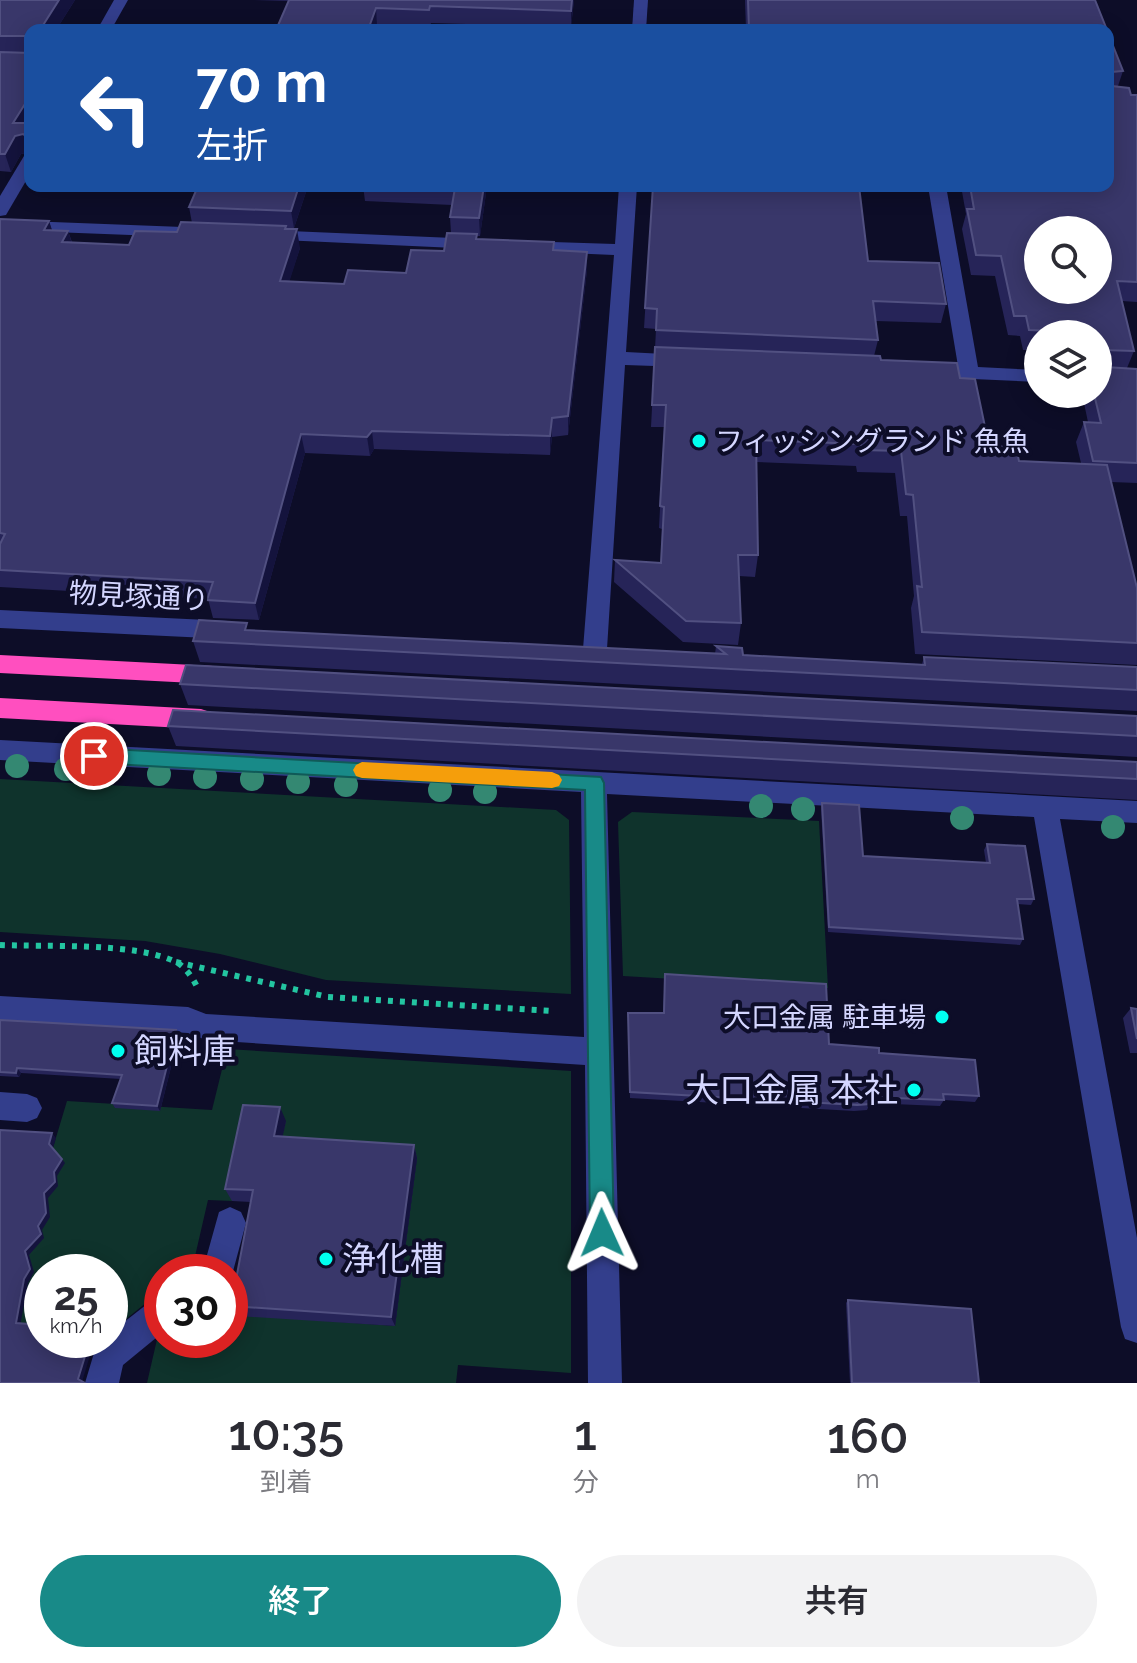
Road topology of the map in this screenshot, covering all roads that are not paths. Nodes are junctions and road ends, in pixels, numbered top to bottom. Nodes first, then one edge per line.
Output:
1 (121, 0) edge
2 (641, 0) edge
3 (107, 24) edge
4 (639, 24) edge
5 (24, 170) edge
6 (628, 192) edge
7 (938, 192) edge
8 (2, 205) edge
9 (0, 225) edge
10 (623, 250) junction
11 (614, 358) junction
12 (707, 362) edge
13 (908, 370) edge
14 (969, 373) junction
15 (1024, 375) edge
16 (0, 619) edge
17 (250, 631) edge
18 (595, 649) edge
19 (0, 664) edge
20 (229, 676) edge
21 (0, 708) edge
22 (232, 721) edge
23 (0, 750) edge
24 (594, 783) junction
25 (1045, 807) junction
26 (1137, 812) edge
27 (0, 1009) edge
28 (599, 1052) junction
29 (230, 1223) dead end
30 (223, 1254) edge
31 (144, 1327) edge
32 (1137, 1327) edge
33 (102, 1383) edge
34 (605, 1383) edge

1 - 3 street
2 - 4 street
5 - 8 street
6 - 10 street
7 - 14 street
9 - 10 street
10 - 11 street
11 - 12 street
11 - 18 street
13 - 14 street
14 - 15 street
16 - 17 street, 物見塚通り
19 - 20 highway
21 - 22 highway
23 - 24 street
24 - 25 street
24 - 28 street
25 - 26 street
25 - 32 street
27 - 28 street
28 - 34 street
29 - 30 street
31 - 33 street

